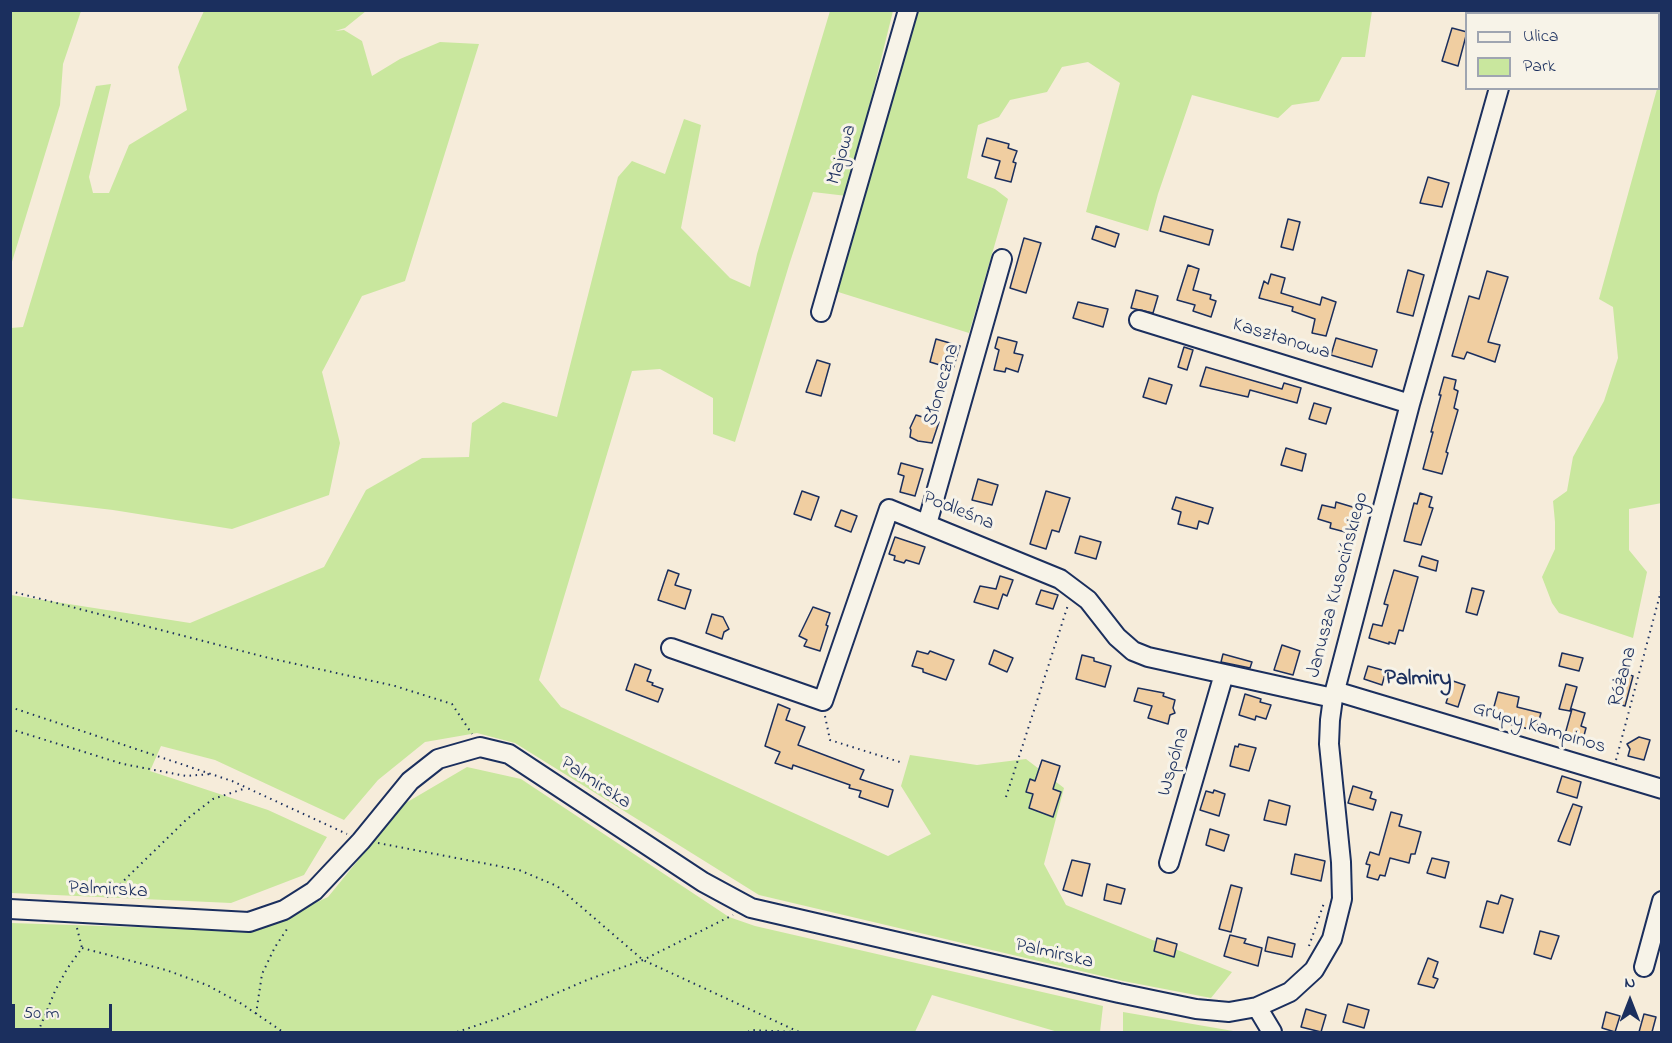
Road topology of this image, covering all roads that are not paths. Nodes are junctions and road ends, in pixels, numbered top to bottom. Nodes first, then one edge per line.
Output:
1 (908, 10) edge
2 (1498, 90) edge
3 (1002, 259) dead end
4 (821, 312) dead end
5 (1139, 320) dead end
6 (1410, 404) junction
7 (927, 524) junction
8 (671, 648) dead end
9 (1224, 674) junction
10 (1334, 694) junction
11 (1662, 789) edge
12 (1169, 863) dead end
13 (1662, 901) edge
14 (10, 909) edge
15 (1644, 968) dead end
16 (1257, 1007) junction
17 (1196, 1009) joint
18 (1272, 1032) edge

1 - 4 street, Majowa
2 - 6 street, Janusza Kusocińskiego
3 - 7 street, Słoneczna
5 - 6 street, Kasztanowa
6 - 10 street, Janusza Kusocińskiego
7 - 8 street, Podleśna
7 - 9 street, Podleśna
9 - 10 street, Podleśna
9 - 12 street, Wspólna
10 - 11 street, Grupy Kampinos
10 - 16 street, Janusza Kusocińskiego
13 - 15 street
14 - 17 street, Palmirska
16 - 17 street, Janusza Kusocińskiego
16 - 18 street

